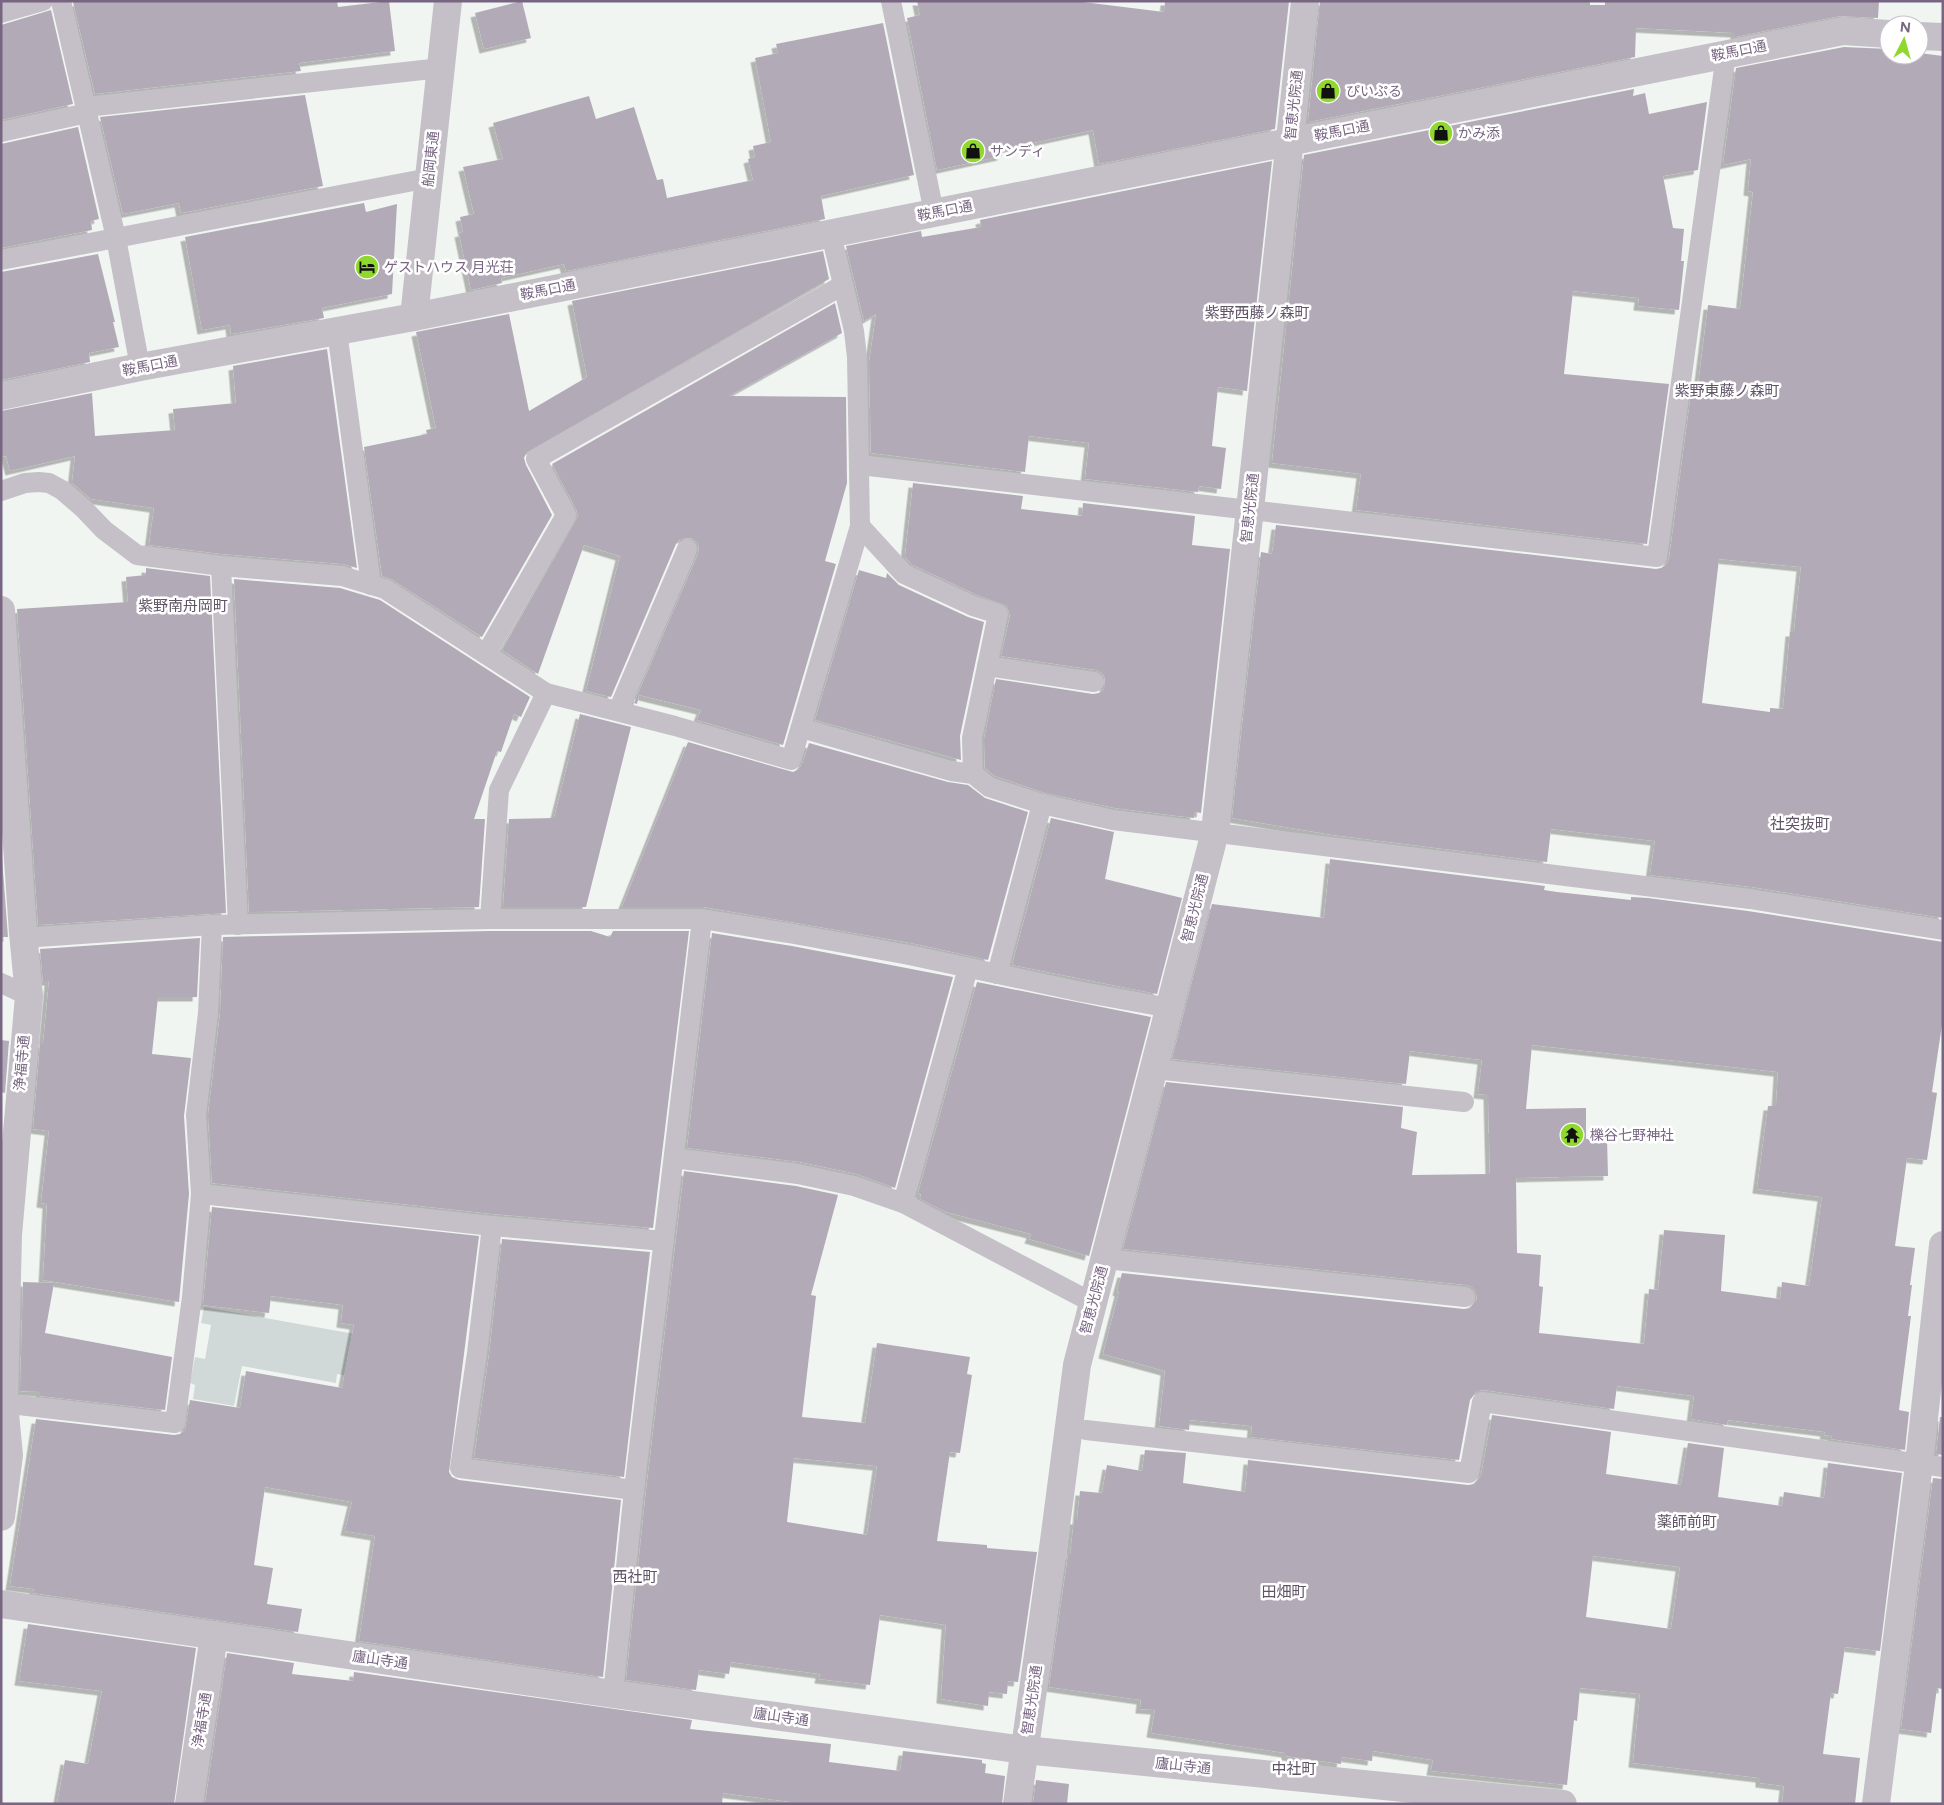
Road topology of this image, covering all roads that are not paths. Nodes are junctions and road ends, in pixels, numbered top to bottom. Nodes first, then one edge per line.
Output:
1 (43, 1) edge
2 (61, 1) edge
3 (448, 1) edge
4 (891, 1) edge
5 (1305, 1) edge
6 (1, 13) edge
7 (1879, 33) edge
8 (1929, 36) edge
9 (1943, 37) edge
10 (1726, 54) junction
11 (441, 68) junction
12 (86, 110) junction
13 (1, 132) edge
14 (1290, 142) junction
15 (429, 178) junction
16 (934, 213) junction
17 (831, 234) junction
18 (116, 238) junction
19 (1, 260) edge
20 (843, 285) junction
21 (414, 317) junction
22 (336, 331) junction
23 (140, 367) junction
24 (1, 396) edge
25 (860, 465) junction
26 (1, 491) edge
27 (1250, 510) junction
28 (860, 526) junction
29 (687, 549) dead end
30 (221, 566) junction
31 (371, 585) junction
32 (1, 610) edge
33 (486, 654) junction
34 (987, 666) junction
35 (1094, 682) dead end
36 (546, 693) junction
37 (618, 711) junction
38 (801, 728) junction
39 (973, 774) junction
40 (1042, 804) junction
41 (1215, 832) junction
42 (490, 919) junction
43 (702, 920) junction
44 (238, 924) junction
45 (212, 925) junction
46 (1943, 930) edge
47 (23, 938) junction
48 (968, 968) junction
49 (998, 974) junction
50 (1, 983) edge
51 (29, 996) junction
52 (1170, 1008) junction
53 (1154, 1069) junction
54 (1464, 1102) dead end
55 (674, 1158) junction
56 (201, 1194) junction
57 (903, 1203) junction
58 (492, 1226) junction
59 (664, 1241) junction
60 (1943, 1245) edge
61 (1105, 1259) junction
62 (1465, 1297) dead end
63 (1093, 1303) junction
64 (3, 1403) edge
65 (1086, 1430) dead end
66 (1931, 1466) edge
67 (634, 1490) junction
68 (1, 1517) edge
69 (1, 1604) edge
70 (214, 1635) junction
71 (613, 1694) junction
72 (1025, 1750) junction
73 (189, 1804) edge
74 (1017, 1804) edge
75 (1563, 1804) edge
76 (1876, 1804) edge

1 - 6 lane
2 - 12 lane
3 - 11 street, 船岡東通
4 - 16 lane
5 - 14 street, 智恵光院通
7 - 10 street, 鞍馬口通
8 - 9 street
10 - 14 street, 鞍馬口通
10 - 27 lane
11 - 12 lane
11 - 15 street, 船岡東通
12 - 13 lane
12 - 18 lane
14 - 16 street, 鞍馬口通
14 - 27 street, 智恵光院通
15 - 18 lane
15 - 21 street, 船岡東通
16 - 17 street, 鞍馬口通
17 - 20 lane
17 - 21 street, 鞍馬口通
18 - 19 lane
18 - 23 lane
20 - 25 lane
20 - 33 lane
21 - 22 street, 鞍馬口通
22 - 23 street, 鞍馬口通
22 - 31 lane
23 - 24 street, 鞍馬口通
25 - 27 lane
25 - 28 lane
26 - 30 lane
27 - 41 street, 智恵光院通
28 - 34 lane
28 - 38 lane
29 - 37 lane
30 - 31 lane
30 - 44 lane
31 - 33 lane
32 - 47 street, 浄福寺通
33 - 36 lane
34 - 35 lane
34 - 39 lane
36 - 37 lane
36 - 42 lane
37 - 38 lane
38 - 39 lane
39 - 40 lane
40 - 41 lane
40 - 49 lane
41 - 46 lane
41 - 52 street, 智恵光院通
42 - 43 lane
42 - 44 lane
43 - 48 lane
43 - 55 lane
44 - 45 lane
45 - 47 lane
45 - 56 lane
47 - 51 street, 浄福寺通
48 - 49 lane
48 - 57 lane
49 - 52 lane
50 - 51 lane
51 - 64 street, 浄福寺通
52 - 53 street, 智恵光院通
53 - 54 lane
53 - 61 street, 智恵光院通
55 - 57 lane
55 - 59 lane
56 - 58 lane
56 - 64 lane
57 - 63 lane
58 - 59 lane
58 - 67 lane
59 - 67 lane
60 - 66 street
61 - 62 lane
61 - 63 street, 智恵光院通
63 - 72 street, 智恵光院通
64 - 68 street, 浄福寺通
65 - 66 lane
66 - 76 street
67 - 71 lane
69 - 70 street, 廬山寺通
70 - 71 street, 廬山寺通
70 - 73 street, 浄福寺通
71 - 72 street, 廬山寺通
72 - 74 street, 智恵光院通
72 - 75 street, 廬山寺通

